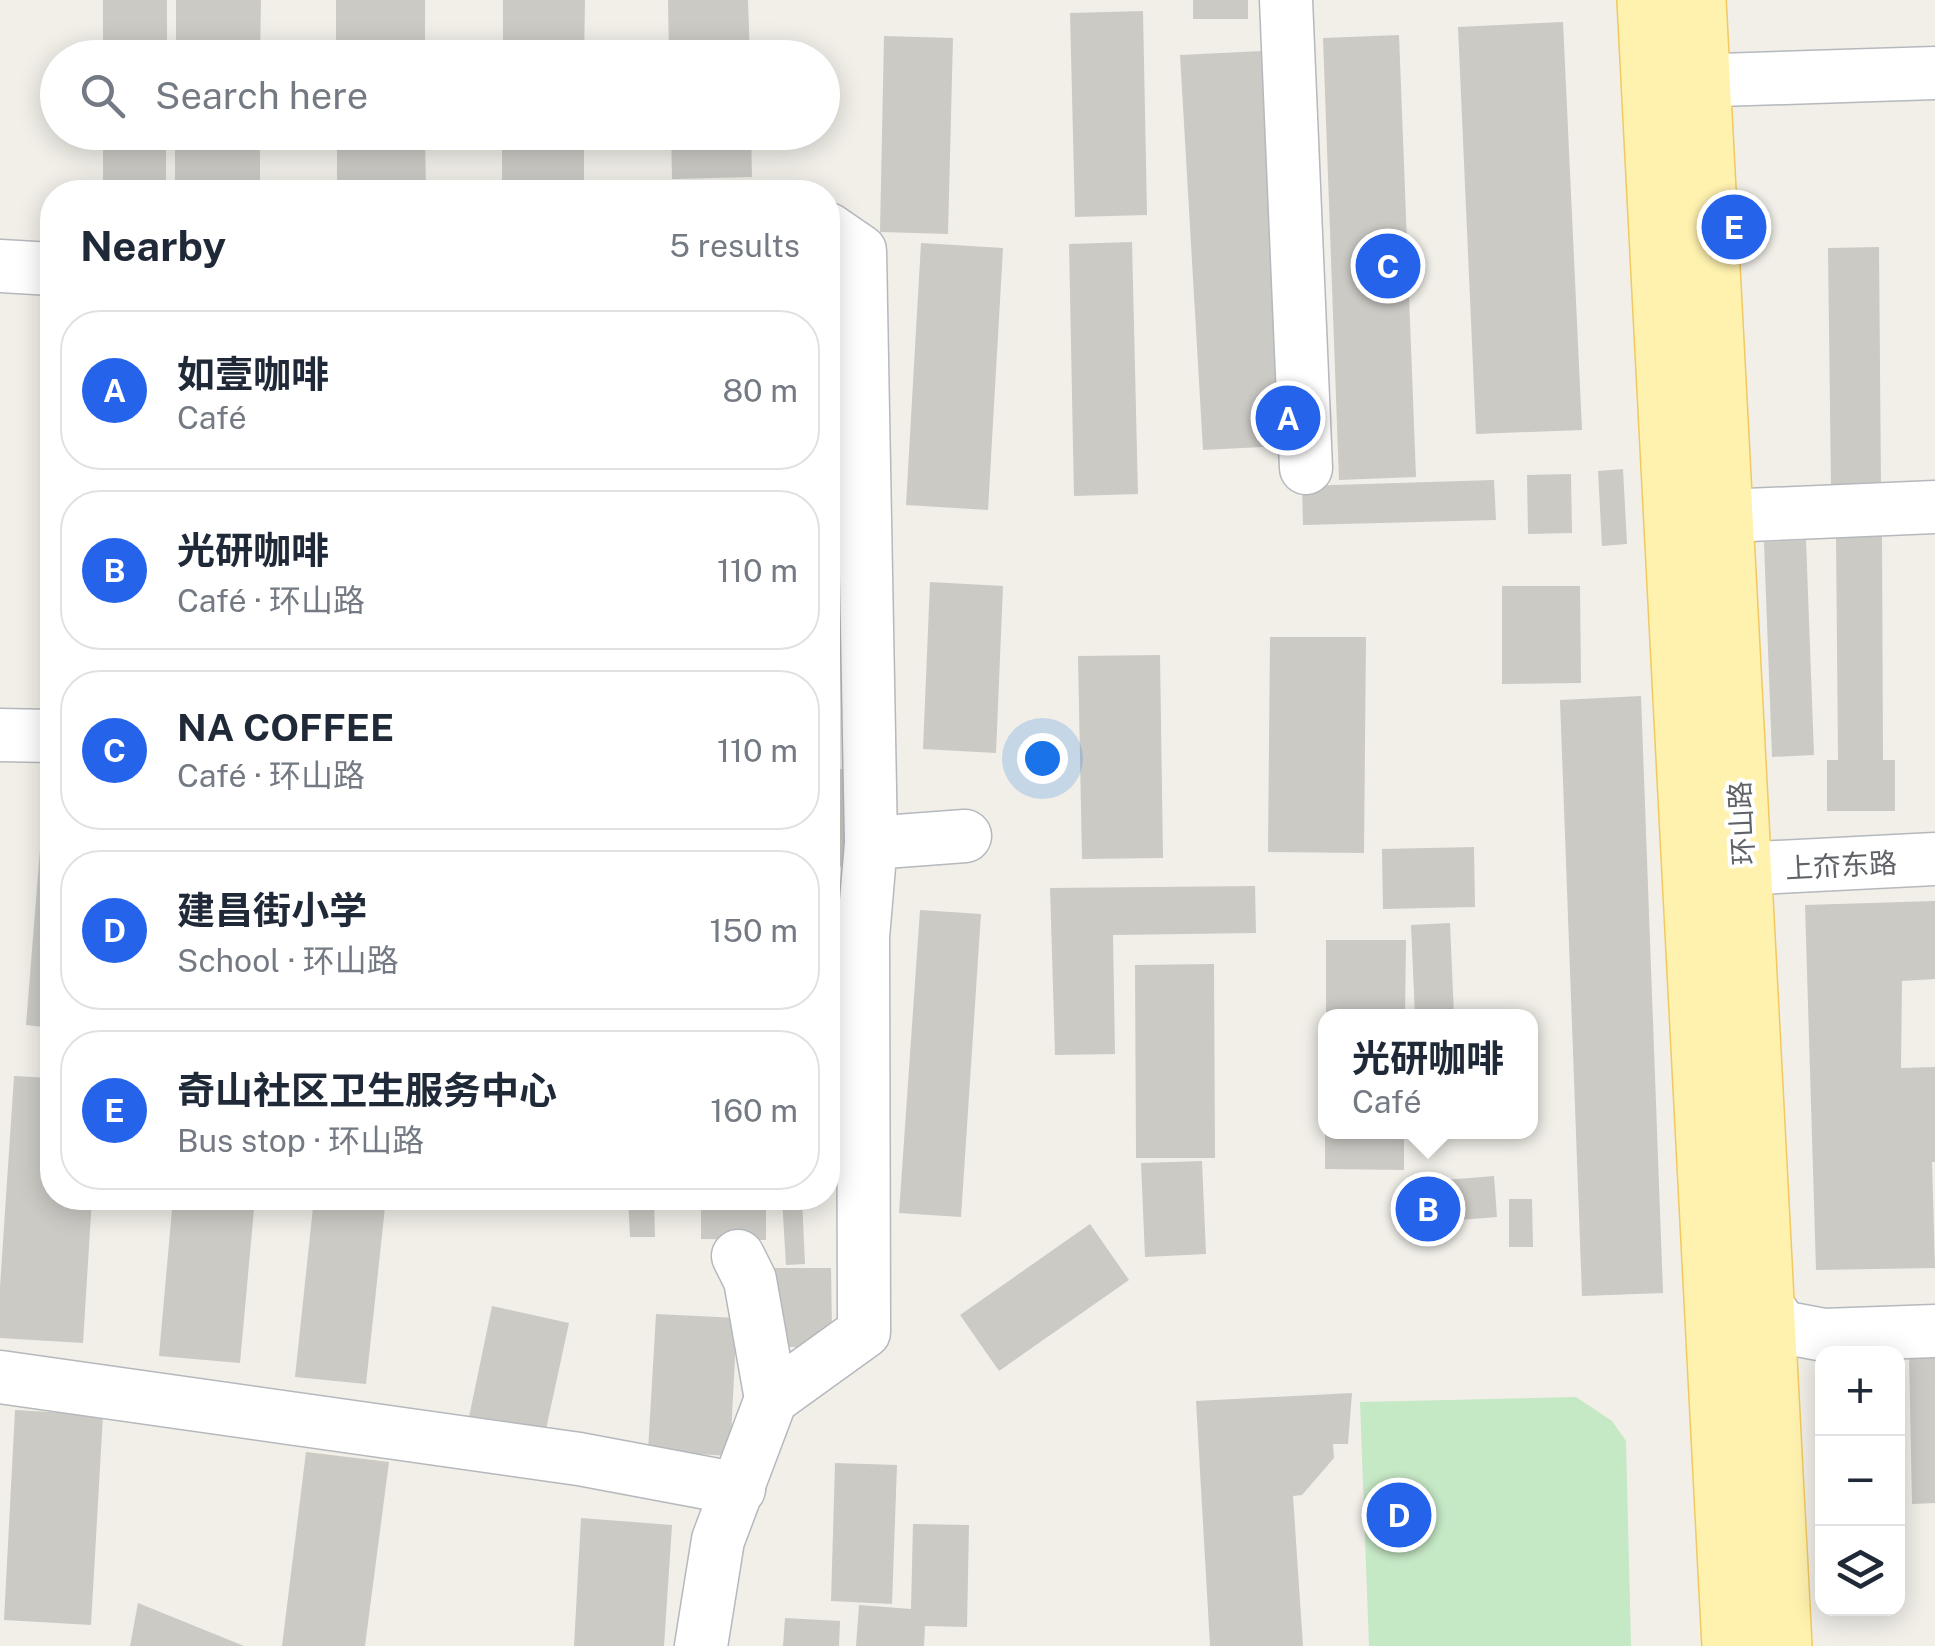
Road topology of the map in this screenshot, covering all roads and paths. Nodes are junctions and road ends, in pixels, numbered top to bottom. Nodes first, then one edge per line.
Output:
1 (1286, 0) edge
2 (1645, 0) edge
3 (1698, 0) edge
4 (1935, 73) edge
5 (1703, 80) junction
6 (1649, 82) junction
7 (840, 238) edge
8 (0, 266) edge
9 (40, 268) edge
10 (1306, 468) dead end
11 (1935, 507) edge
12 (1724, 516) junction
13 (0, 735) edge
14 (40, 736) edge
15 (848, 739) edge
16 (965, 836) dead end
17 (871, 843) junction
18 (1935, 859) edge
19 (1743, 870) junction
20 (1688, 872) junction
21 (738, 1256) dead end
22 (1764, 1300) junction
23 (1935, 1331) edge
24 (0, 1378) edge
25 (771, 1399) junction
26 (739, 1489) junction
27 (701, 1646) edge
28 (1730, 1646) edge
29 (1784, 1646) edge

1 - 10 street
2 - 6 main road, 环山路
3 - 5 main road, 环山路
4 - 5 street
5 - 6 street
5 - 12 main road, 环山路
6 - 20 main road, 环山路
7 - 15 street
8 - 9 street
11 - 12 street
12 - 19 main road, 环山路
13 - 14 street
15 - 17 street
16 - 17 street
17 - 25 street
18 - 19 street, 上夼东路
19 - 20 street, 上夼东路
19 - 22 main road, 环山路
20 - 28 main road, 环山路
21 - 25 street
22 - 23 street
22 - 29 main road, 环山路
24 - 26 street
25 - 26 street
26 - 27 street

